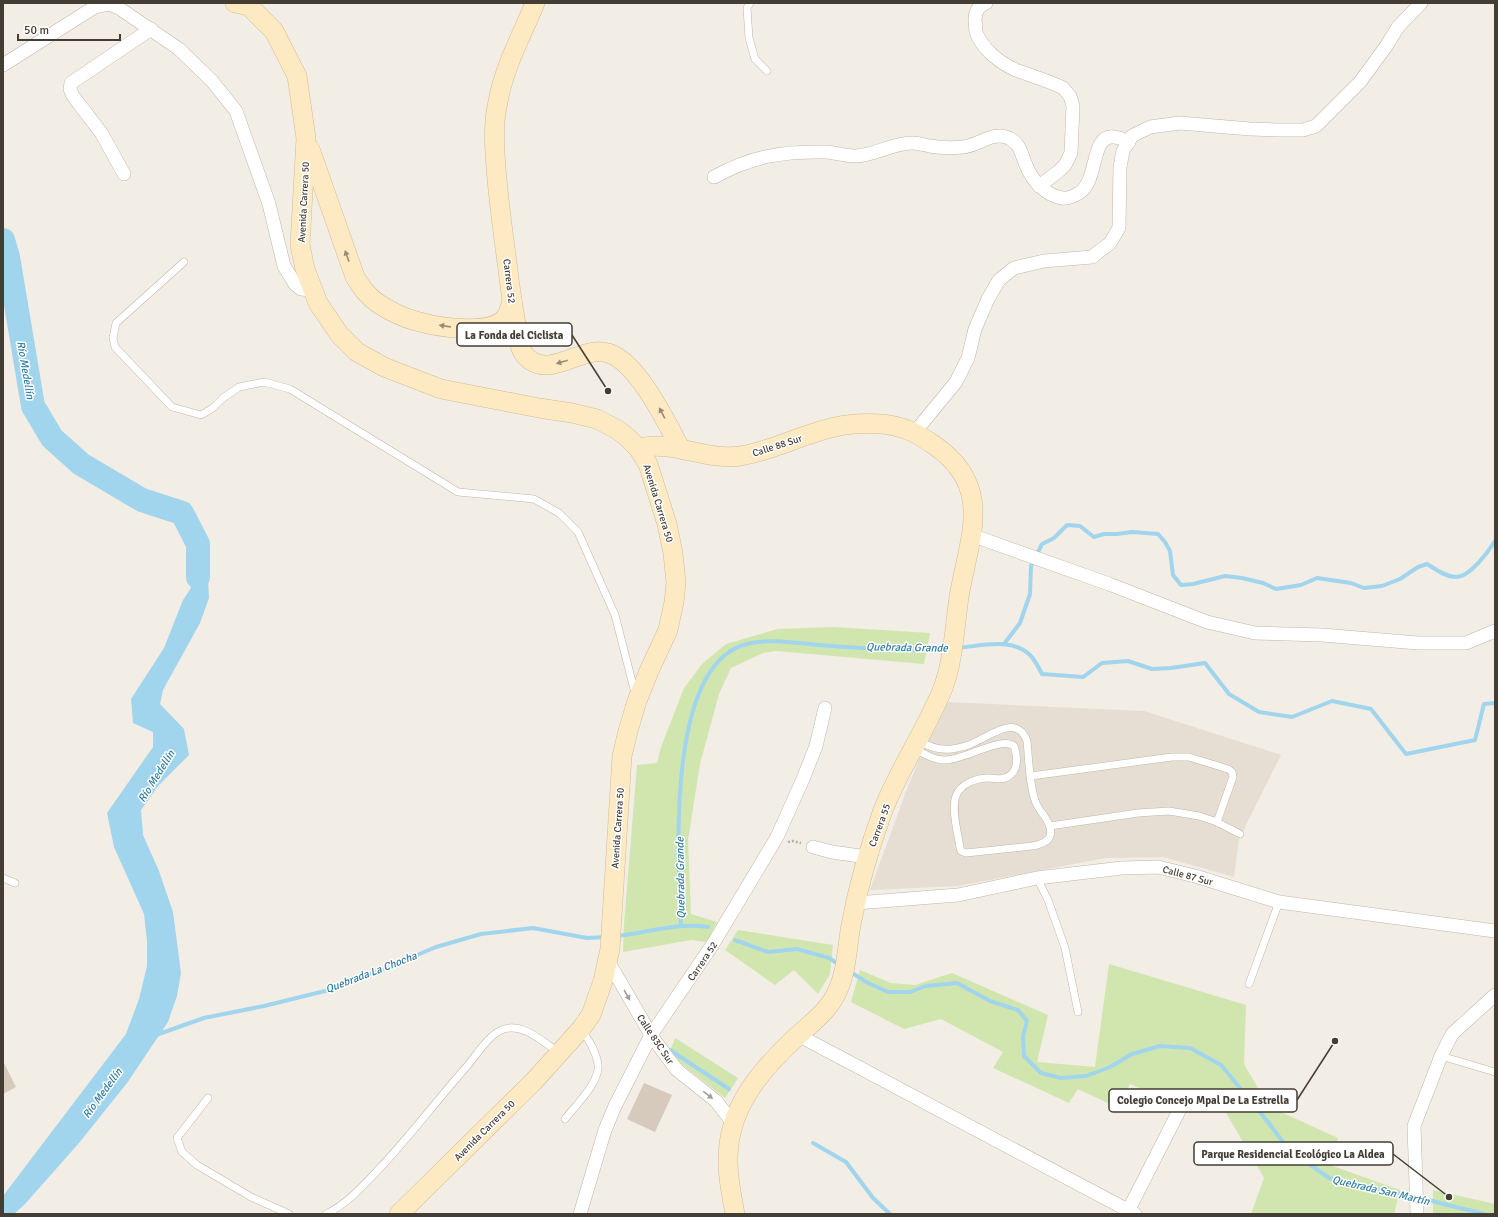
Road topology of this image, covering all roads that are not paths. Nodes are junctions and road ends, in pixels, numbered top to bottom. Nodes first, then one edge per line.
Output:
1 (235, 3) edge
2 (535, 3) edge
3 (750, 3) edge
4 (986, 3) edge
5 (1421, 3) edge
6 (151, 30) junction
7 (3, 66) edge
8 (766, 71) dead end
9 (306, 138) junction
10 (1129, 142) junction
11 (124, 174) dead end
12 (714, 177) dead end
13 (1039, 186) junction
14 (184, 262) dead end
15 (312, 290) junction
16 (512, 301) junction
17 (915, 432) junction
18 (638, 448) junction
19 (680, 448) junction
20 (971, 536) junction
21 (1495, 631) edge
22 (637, 700) junction
23 (825, 708) dead end
24 (915, 744) junction
25 (1031, 776) junction
26 (1217, 822) junction
27 (1050, 826) junction
28 (1240, 834) dead end
29 (813, 847) dead end
30 (867, 857) junction
31 (3, 878) edge
32 (1037, 878) junction
33 (15, 883) dead end
34 (1279, 902) junction
35 (856, 903) junction
36 (1495, 930) edge
37 (609, 955) junction
38 (1249, 984) dead end
39 (1495, 995) edge
40 (1078, 1012) dead end
41 (581, 1029) junction
42 (651, 1035) junction
43 (798, 1035) junction
44 (560, 1053) junction
45 (1441, 1056) junction
46 (1495, 1072) edge
47 (208, 1098) dead end
48 (1181, 1108) dead end
49 (565, 1119) dead end
50 (733, 1123) junction
51 (1417, 1210) edge
52 (1132, 1212) edge
53 (289, 1214) edge
54 (326, 1214) edge
55 (399, 1214) edge
56 (580, 1214) edge
57 (735, 1214) edge

1 - 9 street, Avenida Carrera 50
2 - 16 street, Carrera 52
3 - 8 lane
4 - 13 street
5 - 10 street
6 - 7 street
6 - 11 street
6 - 15 street
9 - 15 street, Avenida Carrera 50
16 -> 9 street
10 - 13 street
10 - 17 street
12 - 13 street
14 - 22 lane
15 - 18 street, Avenida Carrera 50
19 -> 16 street, Carrera 52
17 - 19 street, Calle 88 Sur
17 - 20 street, Carrera 55
18 - 19 street, Calle 88 Sur
18 - 22 street, Avenida Carrera 50
20 - 21 street
20 - 24 street, Carrera 55
22 - 37 street, Avenida Carrera 50
23 - 42 street, Carrera 52
24 - 25 lane
24 - 27 lane
24 - 30 street, Carrera 55
25 - 26 lane
25 - 27 lane
26 - 27 lane
26 - 28 lane
29 - 30 street
30 - 35 street, Carrera 55
31 - 33 lane
32 - 34 street, Calle 87 Sur
32 - 35 street, Calle 87 Sur
32 - 40 lane
34 - 36 street, Calle 87 Sur
34 - 38 lane
35 - 43 street, Carrera 55
37 - 41 street, Avenida Carrera 50
37 -> 42 street, Calle 83C Sur
39 - 45 street
41 - 44 street, Avenida Carrera 50
41 - 49 lane
42 -> 50 street, Calle 83C Sur
42 - 56 street, Carrera 52
43 - 50 street, Carrera 55
43 - 52 street
44 - 54 lane
44 - 55 street, Avenida Carrera 50
45 - 46 lane
45 - 51 street
47 - 53 lane
48 - 52 street
50 - 57 street, Carrera 55

